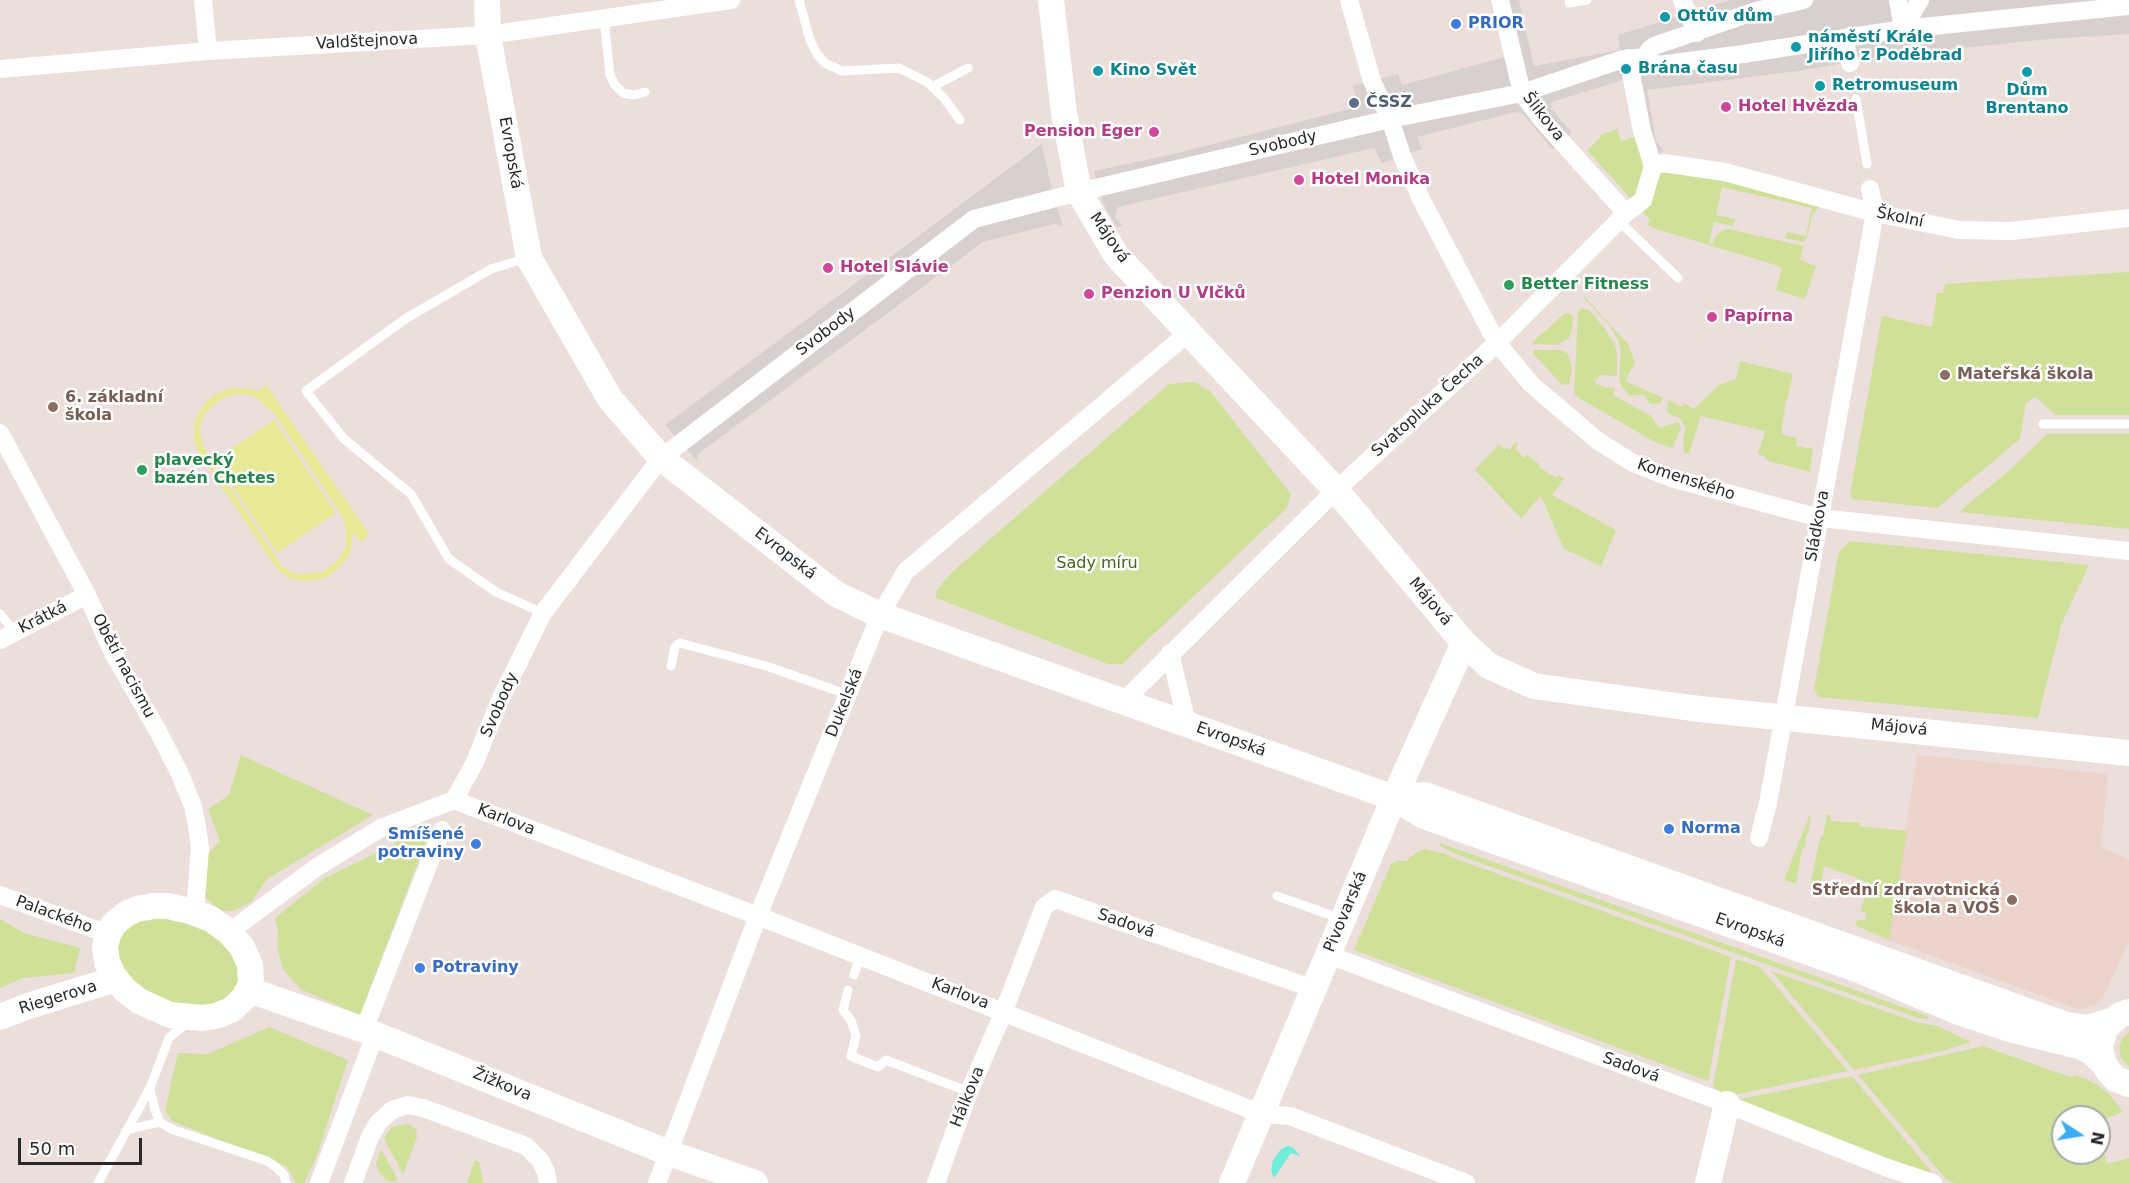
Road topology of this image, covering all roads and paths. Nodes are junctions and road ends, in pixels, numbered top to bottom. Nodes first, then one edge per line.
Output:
1 (203, 0) edge
2 (487, 0) edge
3 (731, 0) edge
4 (799, 0) edge
5 (1051, 0) edge
6 (1349, 0) edge
7 (1500, 0) edge
8 (1587, 0) edge
9 (1682, 0) edge
10 (1804, 0) edge
11 (1898, 0) edge
12 (1920, 0) edge
13 (686, 3) edge
14 (1569, 3) dead end
15 (2118, 5) edge
16 (1754, 6) edge
17 (604, 19) junction
18 (1903, 29) junction
19 (1697, 33) junction
20 (488, 35) junction
21 (1844, 39) junction
22 (208, 51) junction
23 (1639, 57) junction
24 (1850, 63) dead end
25 (968, 68) dead end
26 (0, 69) edge
27 (932, 87) junction
28 (645, 93) dead end
29 (1522, 93) junction
30 (1856, 99) dead end
31 (1390, 119) junction
32 (960, 120) dead end
33 (1867, 164) dead end
34 (1653, 166) junction
35 (1870, 189) dead end
36 (1079, 192) junction
37 (1875, 213) junction
38 (1623, 217) junction
39 (2129, 218) edge
40 (529, 258) junction
41 (1678, 278) dead end
42 (1188, 333) junction
43 (1497, 343) junction
44 (2043, 424) dead end
45 (2129, 424) edge
46 (0, 433) edge
47 (661, 458) junction
48 (1336, 490) junction
49 (1820, 518) junction
50 (2129, 551) edge
51 (87, 595) junction
52 (543, 613) junction
53 (0, 614) edge
54 (880, 615) junction
55 (8, 636) edge
56 (1464, 643) junction
57 (1170, 653) junction
58 (671, 666) dead end
59 (849, 695) junction
60 (1124, 701) junction
61 (1783, 716) junction
62 (1187, 724) junction
63 (2129, 753) edge
64 (1394, 798) junction
65 (454, 801) junction
66 (442, 830) dead end
67 (1759, 838) dead end
68 (0, 896) edge
69 (1277, 896) dead end
70 (195, 912) junction
71 (758, 916) junction
72 (1343, 920) junction
73 (229, 932) junction
74 (108, 934) junction
75 (1329, 955) junction
76 (860, 956) junction
77 (854, 975) dead end
78 (116, 979) junction
79 (1314, 989) junction
80 (249, 990) junction
81 (848, 990) dead end
82 (1004, 1011) junction
83 (0, 1017) edge
84 (2120, 1017) edge
85 (164, 1024) junction
86 (370, 1033) junction
87 (2104, 1064) junction
88 (150, 1088) junction
89 (2127, 1088) edge
90 (969, 1092) junction
91 (1727, 1104) junction
92 (1262, 1113) junction
93 (160, 1122) junction
94 (127, 1130) junction
95 (669, 1153) junction
96 (358, 1182) edge
97 (98, 1183) edge
98 (286, 1183) edge
99 (319, 1183) edge
100 (548, 1183) edge
101 (657, 1183) edge
102 (755, 1183) edge
103 (936, 1183) edge
104 (1232, 1183) edge
105 (1466, 1183) edge
106 (1708, 1183) edge
107 (1933, 1183) edge

1 - 22 street
2 - 20 street, Evropská
3 - 13 street, Valdštejnova
4 - 27 lane
5 - 36 street, Májová
6 - 31 street, Komenského
7 - 29 street, Šlikova
8 - 14 lane
9 - 19 street
10 - 16 street
11 - 18 street
12 - 18 street
13 - 17 street, Valdštejnova
15 - 18 street
16 - 19 street
17 - 20 street, Valdštejnova
17 - 28 lane
18 - 21 street
19 - 23 street
20 - 22 street, Valdštejnova
20 - 40 street, Evropská
21 - 23 street
21 - 24 street
22 - 26 street, Valdštejnova
23 - 29 street, Svobody
23 - 34 street
25 - 27 lane
27 - 32 lane
29 - 31 street, Svobody
29 - 38 street, Šlikova
30 - 33 lane
31 - 36 street, Svobody
31 - 43 street, Komenského
34 - 37 street, Školní
34 - 38 street, Svatopluka Čecha
35 - 37 street
36 - 42 street, Májová
36 - 47 street, Svobody
37 - 39 street, Školní
37 - 49 street, Sládkova
38 - 41 lane
38 - 43 street, Svatopluka Čecha
40 - 47 street, Evropská
40 - 52 lane
42 - 48 street, Májová
42 - 54 street, Dukelská
43 - 48 street, Svatopluka Čecha
43 - 49 street, Komenského
44 - 45 lane
46 - 51 street, Obětí nacismu
47 - 52 street, Svobody
47 - 54 street, Evropská
48 - 56 street, Májová
48 - 57 street, Svatopluka Čecha
49 - 50 street, Komenského
49 - 61 street, Sládkova
51 - 55 street, Krátká
51 - 70 street, Obětí nacismu
52 - 65 street, Svobody
53 - 55 lane
54 - 59 street, Dukelská
54 - 60 street, Evropská
56 - 61 street, Májová
56 - 64 street, Pivovarská
57 - 60 street, Svatopluka Čecha
57 - 62 street
58 - 59 lane
59 - 71 street, Dukelská
60 - 62 street, Evropská
61 - 63 street, Májová
61 - 67 street, Sládkova
62 - 64 street, Evropská
64 - 72 street, Pivovarská
64 - 84 street, Evropská
64 - 87 street, Evropská
65 - 71 street, Karlova
65 - 73 street
66 - 86 street
68 - 74 street, Palackého
69 - 72 lane
70 - 73 street
70 - 74 street
71 - 76 street, Karlova
71 - 95 street, Dukelská
72 - 75 street, Pivovarská
73 - 80 street
74 - 78 street
75 - 79 street, Pivovarská
75 - 91 street, Sadová
76 - 77 lane
76 - 82 street, Karlova
78 - 83 street, Riegerova
78 - 85 street
79 - 82 street, Sadová
79 - 92 street, Pivovarská
80 - 85 street
80 - 86 street, Žižkova
81 - 90 lane
82 - 90 street, Hálkova
82 - 92 street, Karlova
84 - 87 street
85 - 88 lane
86 - 95 street, Žižkova
86 - 99 street
87 - 89 street, Evropská
88 - 93 lane
88 - 94 lane
90 - 103 street, Hálkova
91 - 106 street
91 - 107 street, Sadová
92 - 104 street, Pivovarská
92 - 105 street, Karlova
93 - 94 lane
93 - 98 lane
94 - 97 lane
95 - 101 street, Dukelská
95 - 102 street, Žižkova
96 - 100 street

